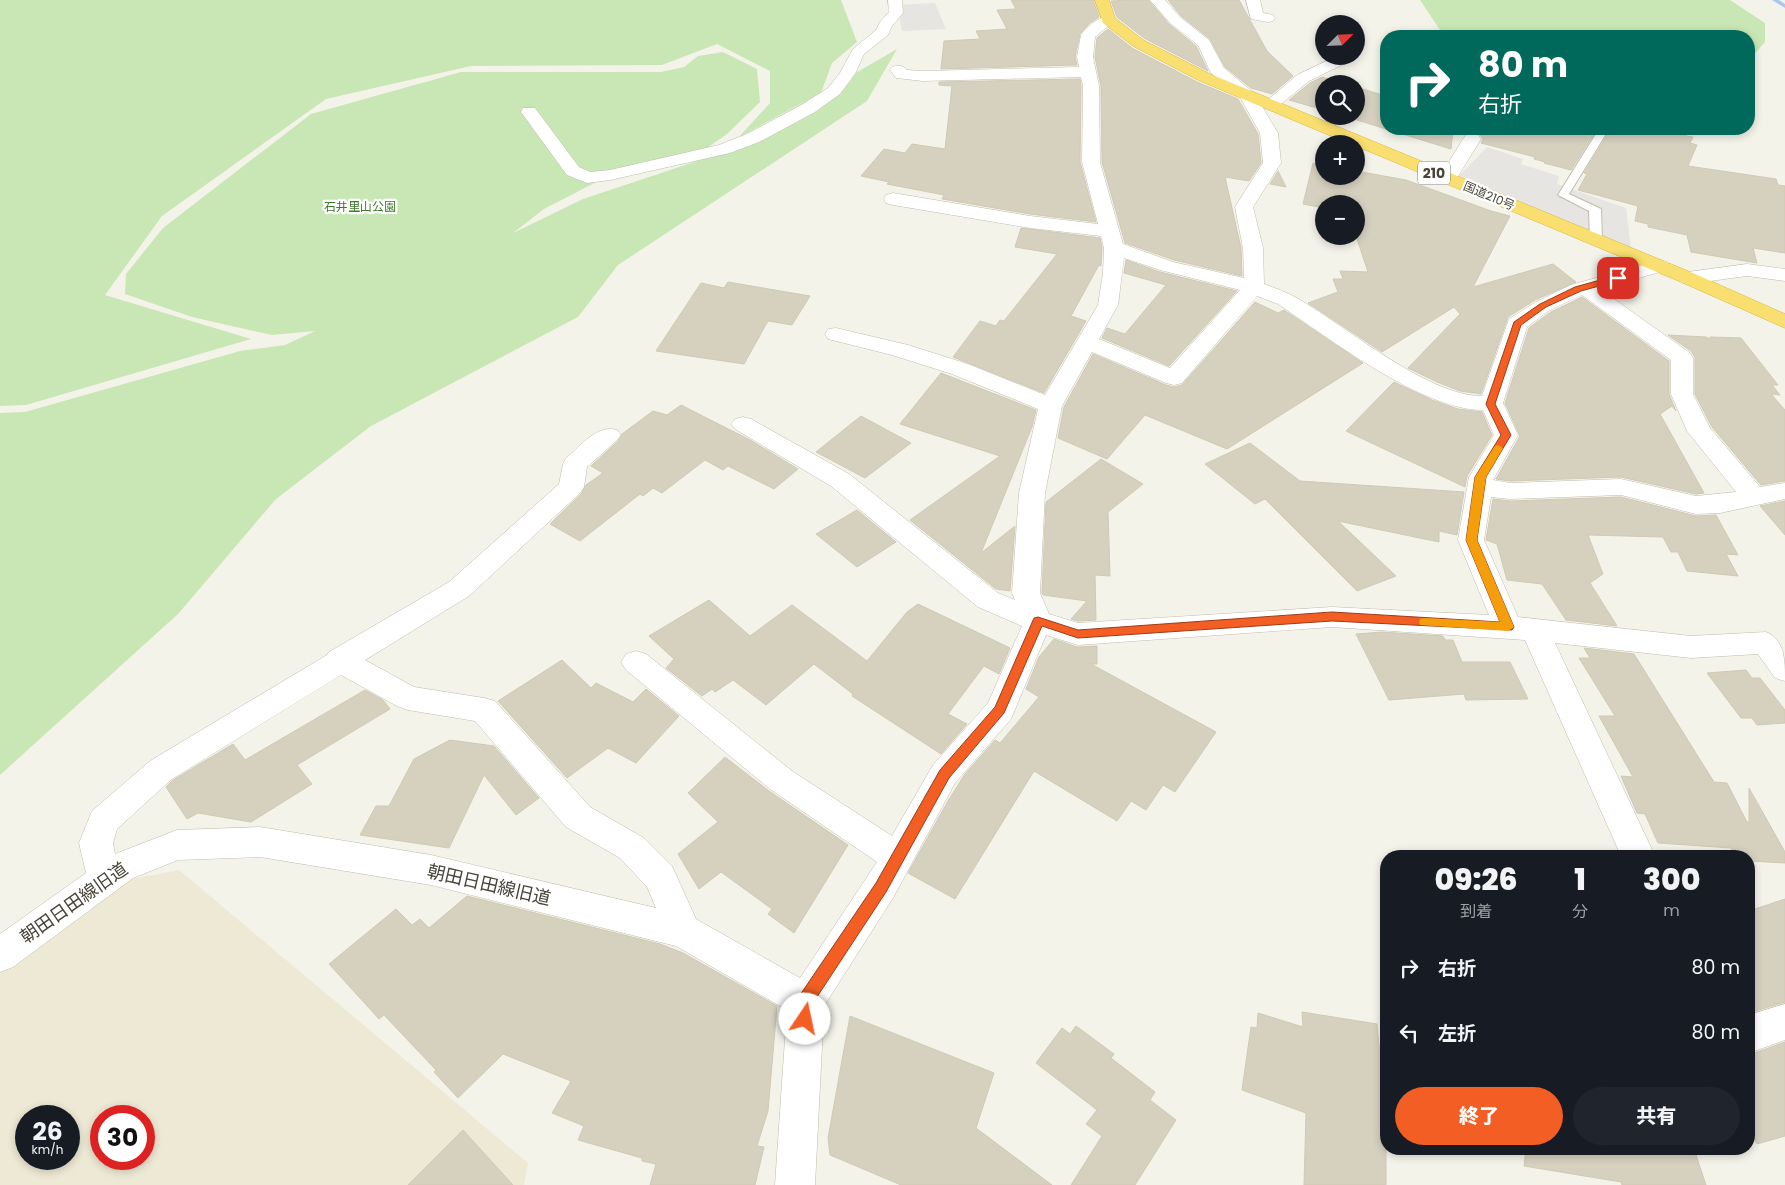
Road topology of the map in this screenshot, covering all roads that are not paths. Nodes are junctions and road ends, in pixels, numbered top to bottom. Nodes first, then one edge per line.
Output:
1 (1102, 0) edge
2 (1157, 0) edge
3 (1253, 0) edge
4 (896, 6) edge
5 (1268, 18) dead end
6 (1108, 20) junction
7 (897, 40) dead end
8 (1332, 65) edge
9 (898, 70) dead end
10 (1088, 72) junction
11 (1248, 96) junction
12 (1270, 104) junction
13 (529, 112) dead end
14 (1600, 135) edge
15 (1472, 139) dead end
16 (1448, 178) junction
17 (893, 199) dead end
18 (1111, 240) junction
19 (1596, 240) junction
20 (1660, 266) junction
21 (1785, 275) edge
22 (1688, 278) junction
23 (1254, 287) junction
24 (1584, 287) junction
25 (1785, 322) edge
26 (836, 334) dead end
27 (1087, 342) junction
28 (1491, 404) junction
29 (1050, 406) junction
30 (743, 424) dead end
31 (609, 435) dead end
32 (1479, 487) junction
33 (1785, 491) edge
34 (1754, 497) junction
35 (1038, 621) junction
36 (1521, 628) junction
37 (339, 660) junction
38 (636, 662) dead end
39 (1785, 670) edge
40 (1635, 850) edge
41 (897, 857) junction
42 (104, 879) junction
43 (683, 931) junction
44 (0, 954) edge
45 (806, 1001) junction
46 (1785, 1022) edge
47 (1755, 1032) edge
48 (795, 1185) edge

1 - 6 highway
2 - 11 street
3 - 5 street
4 - 7 street
4 - 13 street
6 - 10 street
6 - 11 highway, 国道210号 / 210
8 - 12 street
9 - 10 street
10 - 18 street
11 - 12 highway, 国道210号 / 210
11 - 23 street
12 - 16 highway, 国道210号 / 210
14 - 19 lane
15 - 16 street
16 - 19 highway, 国道210号 / 210
17 - 18 street
18 - 23 street
18 - 27 street
19 - 20 highway, 国道210号 / 210
20 - 22 highway, 国道210号 / 210
20 - 24 street
21 - 22 street
22 - 25 highway, 国道210号 / 210
23 - 27 street
23 - 28 street
24 - 28 street
24 - 34 street
26 - 29 street
27 - 29 street
28 - 32 street
29 - 35 street
30 - 35 street
31 - 37 street
32 - 34 street
32 - 36 street
33 - 34 street
35 - 36 street
35 - 41 street
36 - 39 street
36 - 40 street
37 - 42 street
37 - 43 street
38 - 41 street
41 - 45 street
42 - 43 street, 朝田日田線旧道
42 - 44 street, 朝田日田線旧道
43 - 45 street, 朝田日田線旧道
45 - 48 street
46 - 47 street

